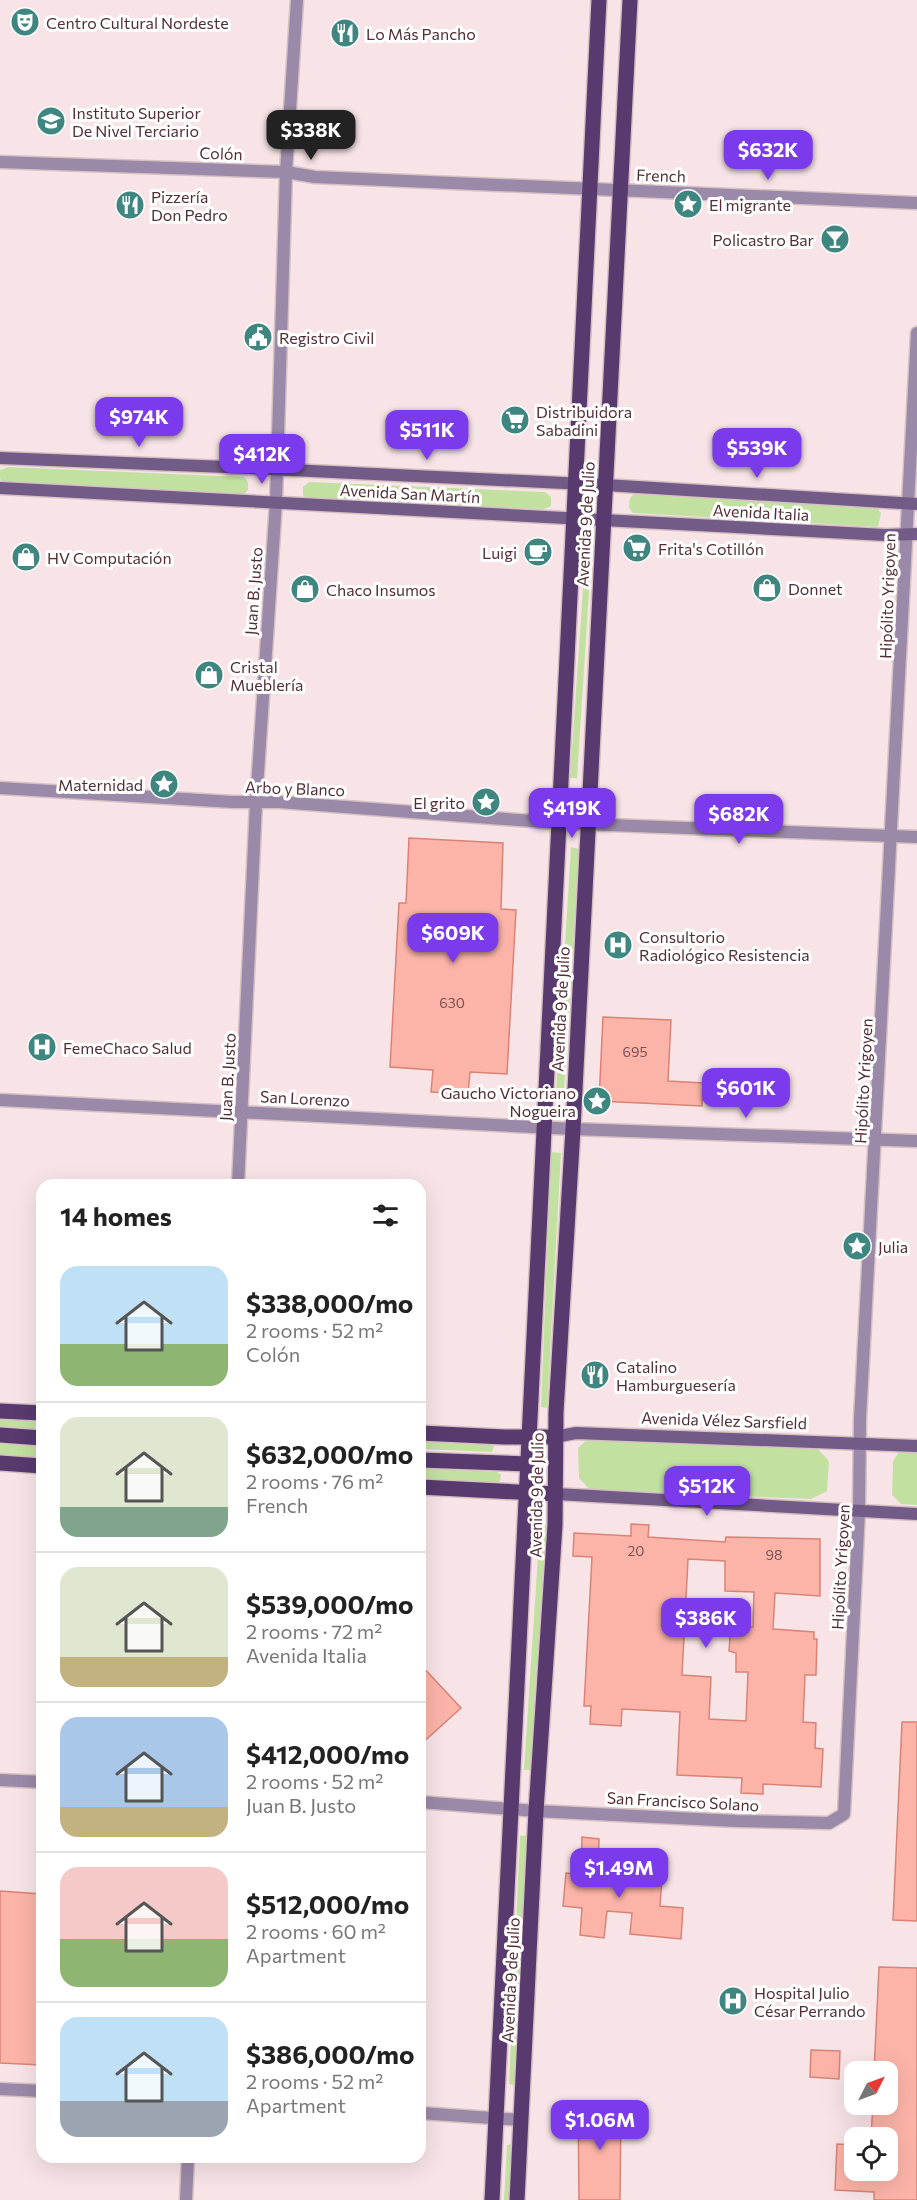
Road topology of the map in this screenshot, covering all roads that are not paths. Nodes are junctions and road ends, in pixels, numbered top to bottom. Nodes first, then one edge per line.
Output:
1 (297, 0) edge
2 (599, 0) edge
3 (630, 0) edge
4 (0, 162) edge
5 (286, 172) junction
6 (590, 188) junction
7 (619, 191) junction
8 (917, 203) edge
9 (917, 333) edge
10 (0, 458) edge
11 (277, 469) junction
12 (576, 484) junction
13 (604, 485) junction
14 (0, 489) edge
15 (276, 502) junction
16 (912, 504) edge
17 (574, 518) junction
18 (602, 520) junction
19 (912, 534) edge
20 (0, 788) edge
21 (256, 803) junction
22 (558, 823) junction
23 (588, 825) junction
24 (892, 836) junction
25 (917, 837) edge
26 (0, 1101) edge
27 (243, 1112) junction
28 (546, 1127) junction
29 (573, 1129) junction
30 (876, 1139) junction
31 (917, 1141) edge
32 (238, 1179) edge
33 (0, 1411) edge
34 (36, 1413) edge
35 (426, 1433) edge
36 (0, 1435) edge
37 (555, 1437) junction
38 (36, 1438) edge
39 (529, 1438) junction
40 (860, 1443) junction
41 (917, 1446) edge
42 (426, 1460) edge
43 (0, 1463) edge
44 (528, 1464) junction
45 (36, 1466) edge
46 (426, 1487) edge
47 (528, 1492) junction
48 (556, 1494) junction
49 (859, 1511) junction
50 (917, 1514) edge
51 (0, 1780) edge
52 (36, 1782) edge
53 (426, 1802) edge
54 (512, 1809) junction
55 (536, 1811) junction
56 (829, 1823) joint
57 (0, 2089) edge
58 (36, 2091) edge
59 (426, 2113) edge
60 (496, 2118) junction
61 (521, 2120) junction
62 (188, 2163) edge
63 (186, 2200) edge
64 (492, 2200) edge
65 (517, 2200) edge

1 - 5 street, Juan B. Justo
2 - 6 main road, Avenida 9 de Julio
3 - 7 main road, Avenida 9 de Julio
4 - 5 street, Colón
5 - 6 street, Colón
5 - 11 street, Juan B. Justo
6 - 7 street, Colón
6 - 12 main road, Avenida 9 de Julio
7 - 8 street, French
7 - 13 main road, Avenida 9 de Julio
9 - 16 street, Hipólito Yrigoyen
10 - 11 main road, Avenida San Martín
11 - 12 main road, Avenida San Martín
11 - 15 street, Juan B. Justo
12 - 13 main road, Avenida Italia
12 - 17 main road, Avenida 9 de Julio
13 - 16 main road, Avenida Italia
13 - 18 main road, Avenida 9 de Julio
14 - 15 main road, Avenida San Martín
15 - 17 main road, Avenida San Martín
15 - 21 street, Juan B. Justo
16 - 19 street, Hipólito Yrigoyen
17 - 18 main road, Avenida San Martín
17 - 22 main road, Avenida 9 de Julio
18 - 19 main road, Avenida Italia
18 - 23 main road, Avenida 9 de Julio
19 - 24 street, Hipólito Yrigoyen
20 - 21 street, Arbo y Blanco
21 - 22 street, Arbo y Blanco
21 - 27 street, Juan B. Justo
22 - 23 street, Arbo y Blanco
22 - 28 main road, Avenida 9 de Julio
23 - 24 street, Arbo y Blanco
23 - 29 main road, Avenida 9 de Julio
24 - 25 street, Arbo y Blanco
24 - 30 street, Hipólito Yrigoyen
26 - 27 street, San Lorenzo
27 - 28 street, San Lorenzo
27 - 32 street, Juan B. Justo
28 - 29 street, San Lorenzo
28 - 39 main road, Avenida 9 de Julio
29 - 30 street, San Lorenzo
29 - 37 main road, Avenida 9 de Julio
30 - 31 street, San Lorenzo
30 - 40 street, Hipólito Yrigoyen
33 - 34 main road
35 - 39 main road, Avenida Vélez Sarsfield
36 - 38 main road
37 - 39 main road, Avenida Vélez Sarsfield
37 - 40 main road, Avenida Vélez Sarsfield
37 - 48 main road, Avenida 9 de Julio
39 - 44 main road, Avenida 9 de Julio
40 - 41 main road, Avenida Vélez Sarsfield
40 - 49 street, Hipólito Yrigoyen
42 - 44 main road
43 - 45 main road
44 - 47 main road, Avenida 9 de Julio
46 - 47 main road
47 - 48 main road
47 - 54 main road, Avenida 9 de Julio
48 - 49 main road
48 - 55 main road, Avenida 9 de Julio
49 - 50 main road
49 - 56 street, Hipólito Yrigoyen
51 - 52 street
53 - 54 street, San Francisco Solano
54 - 55 street, San Francisco Solano
54 - 60 main road, Avenida 9 de Julio
55 - 56 street, San Francisco Solano
55 - 61 main road, Avenida 9 de Julio
57 - 58 street
59 - 60 street
60 - 61 street
60 - 64 main road, Avenida 9 de Julio
61 - 65 main road, Avenida 9 de Julio
62 - 63 street

